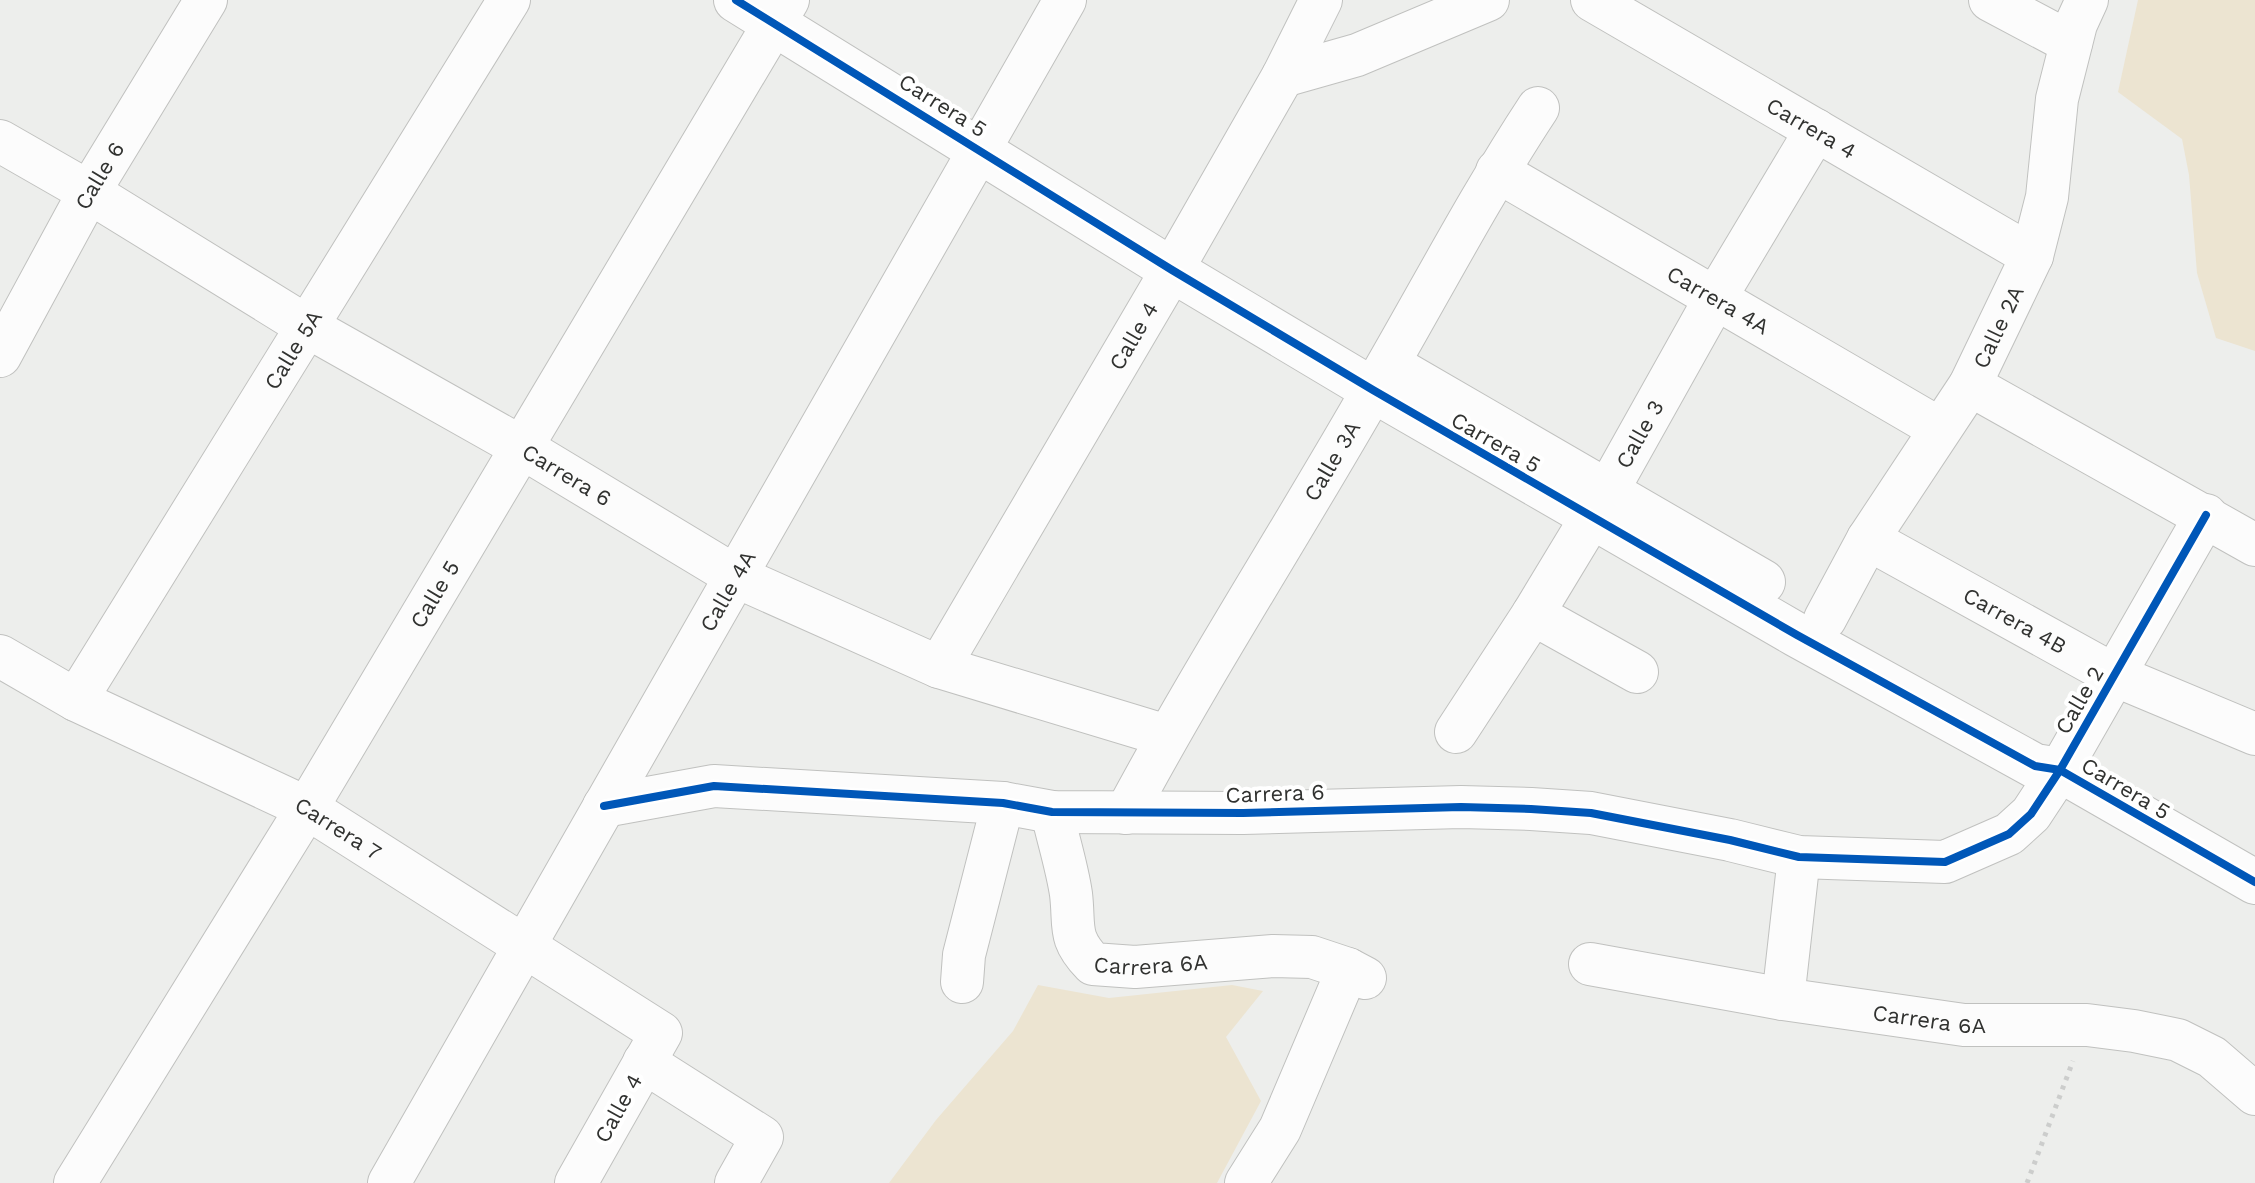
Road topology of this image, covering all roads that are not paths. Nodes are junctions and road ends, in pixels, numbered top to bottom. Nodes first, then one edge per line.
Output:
1 (206, 0) edge
2 (509, 0) edge
3 (736, 0) edge
4 (1065, 0) edge
5 (1321, 0) edge
6 (1488, 0) edge
7 (1592, 0) edge
8 (1990, 0) edge
9 (2087, 0) edge
10 (784, 6) edge
11 (2071, 43) junction
12 (1283, 76) junction
13 (1538, 108) dead end
14 (1816, 130) junction
15 (986, 138) junction
16 (0, 141) edge
17 (1497, 171) junction
18 (89, 192) junction
19 (1178, 256) junction
20 (2032, 256) junction
21 (1716, 297) junction
22 (308, 327) junction
23 (0, 356) edge
24 (1380, 377) junction
25 (1970, 385) junction
26 (1940, 429) junction
27 (521, 447) junction
28 (1599, 504) junction
29 (2206, 515) junction
30 (1868, 539) junction
31 (2255, 545) edge
32 (735, 576) junction
33 (1533, 614) junction
34 (1825, 619) junction
35 (0, 656) edge
36 (939, 667) junction
37 (1637, 672) dead end
38 (2114, 675) junction
39 (76, 700) junction
40 (1456, 732) dead end
41 (2255, 734) edge
42 (1167, 736) junction
43 (2060, 770) junction
44 (1003, 803) junction
45 (604, 806) junction
46 (307, 808) junction
47 (1052, 812) junction
48 (1126, 813) junction
49 (1799, 857) junction
50 (1945, 862) joint
51 (2255, 882) edge
52 (525, 947) junction
53 (1590, 964) dead end
54 (962, 982) dead end
55 (1783, 999) junction
56 (652, 1048) junction
57 (2255, 1094) edge
58 (75, 1183) edge
59 (389, 1183) edge
60 (576, 1183) edge
61 (736, 1183) edge
62 (1246, 1183) edge

1 - 18 street, Calle 6
2 - 22 street, Calle 5A
3 - 10 street, Carrera 5
4 - 15 street, Calle 4A
5 - 12 street, Calle 4
6 - 12 street
7 - 14 street, Carrera 4
8 - 11 street
9 - 11 street, Calle 2A
10 - 15 street, Carrera 5
10 - 27 street, Calle 5
11 - 20 street, Calle 2A
12 - 19 street, Calle 4
13 - 17 street, Calle 3A
14 - 20 street, Carrera 4
14 - 21 street, Calle 3
15 - 19 street, Carrera 5
15 - 32 street, Calle 4A
16 - 18 street, Carrera 6
17 - 21 street, Carrera 4A
17 - 24 street, Calle 3A
18 - 22 street, Carrera 6
18 - 23 street, Calle 6
19 - 24 street, Carrera 5
19 - 36 street, Calle 4
20 - 25 street, Calle 2A
21 - 26 street, Carrera 4A
21 - 28 street, Calle 3
22 - 27 street, Carrera 6
22 - 39 street, Calle 5A
24 - 28 street, Carrera 5
24 - 42 street, Calle 3A
25 - 26 street, Calle 2A
25 - 29 street
26 - 30 street, Calle 2A
27 - 32 street, Carrera 6
27 - 46 street, Calle 5
28 - 33 street, Calle 3
28 - 34 street, Carrera 5
28 - 43 street, Carrera 5
29 - 31 street
29 - 38 street, Calle 2
30 - 34 street, Calle 2A
30 - 38 street, Carrera 4B
32 - 36 street, Carrera 6
32 - 45 street, Calle 4A
33 - 37 street
33 - 40 street, Calle 3
34 - 43 street, Carrera 5
35 - 39 street, Carrera 7
36 - 42 street, Carrera 6
38 - 41 street, Carrera 4B
38 - 43 street, Calle 2
39 - 46 street, Carrera 7
42 - 48 street, Calle 3A
43 - 50 street, Calle 2
43 - 51 street, Carrera 5
44 - 45 street, Carrera 6
44 - 47 street, Carrera 6
44 - 54 street
45 - 52 street, Calle 4A
46 - 52 street, Carrera 7
46 - 58 street, Calle 5
47 - 48 street, Carrera 6
47 - 62 street, Carrera 6A
48 - 49 street, Carrera 6
49 - 50 street, Carrera 6
49 - 55 street
52 - 56 street, Carrera 7
52 - 59 street, Calle 4A
53 - 55 street, Carrera 6A
55 - 57 street, Carrera 6A
56 - 60 street, Calle 4
56 - 61 street, Carrera 7

